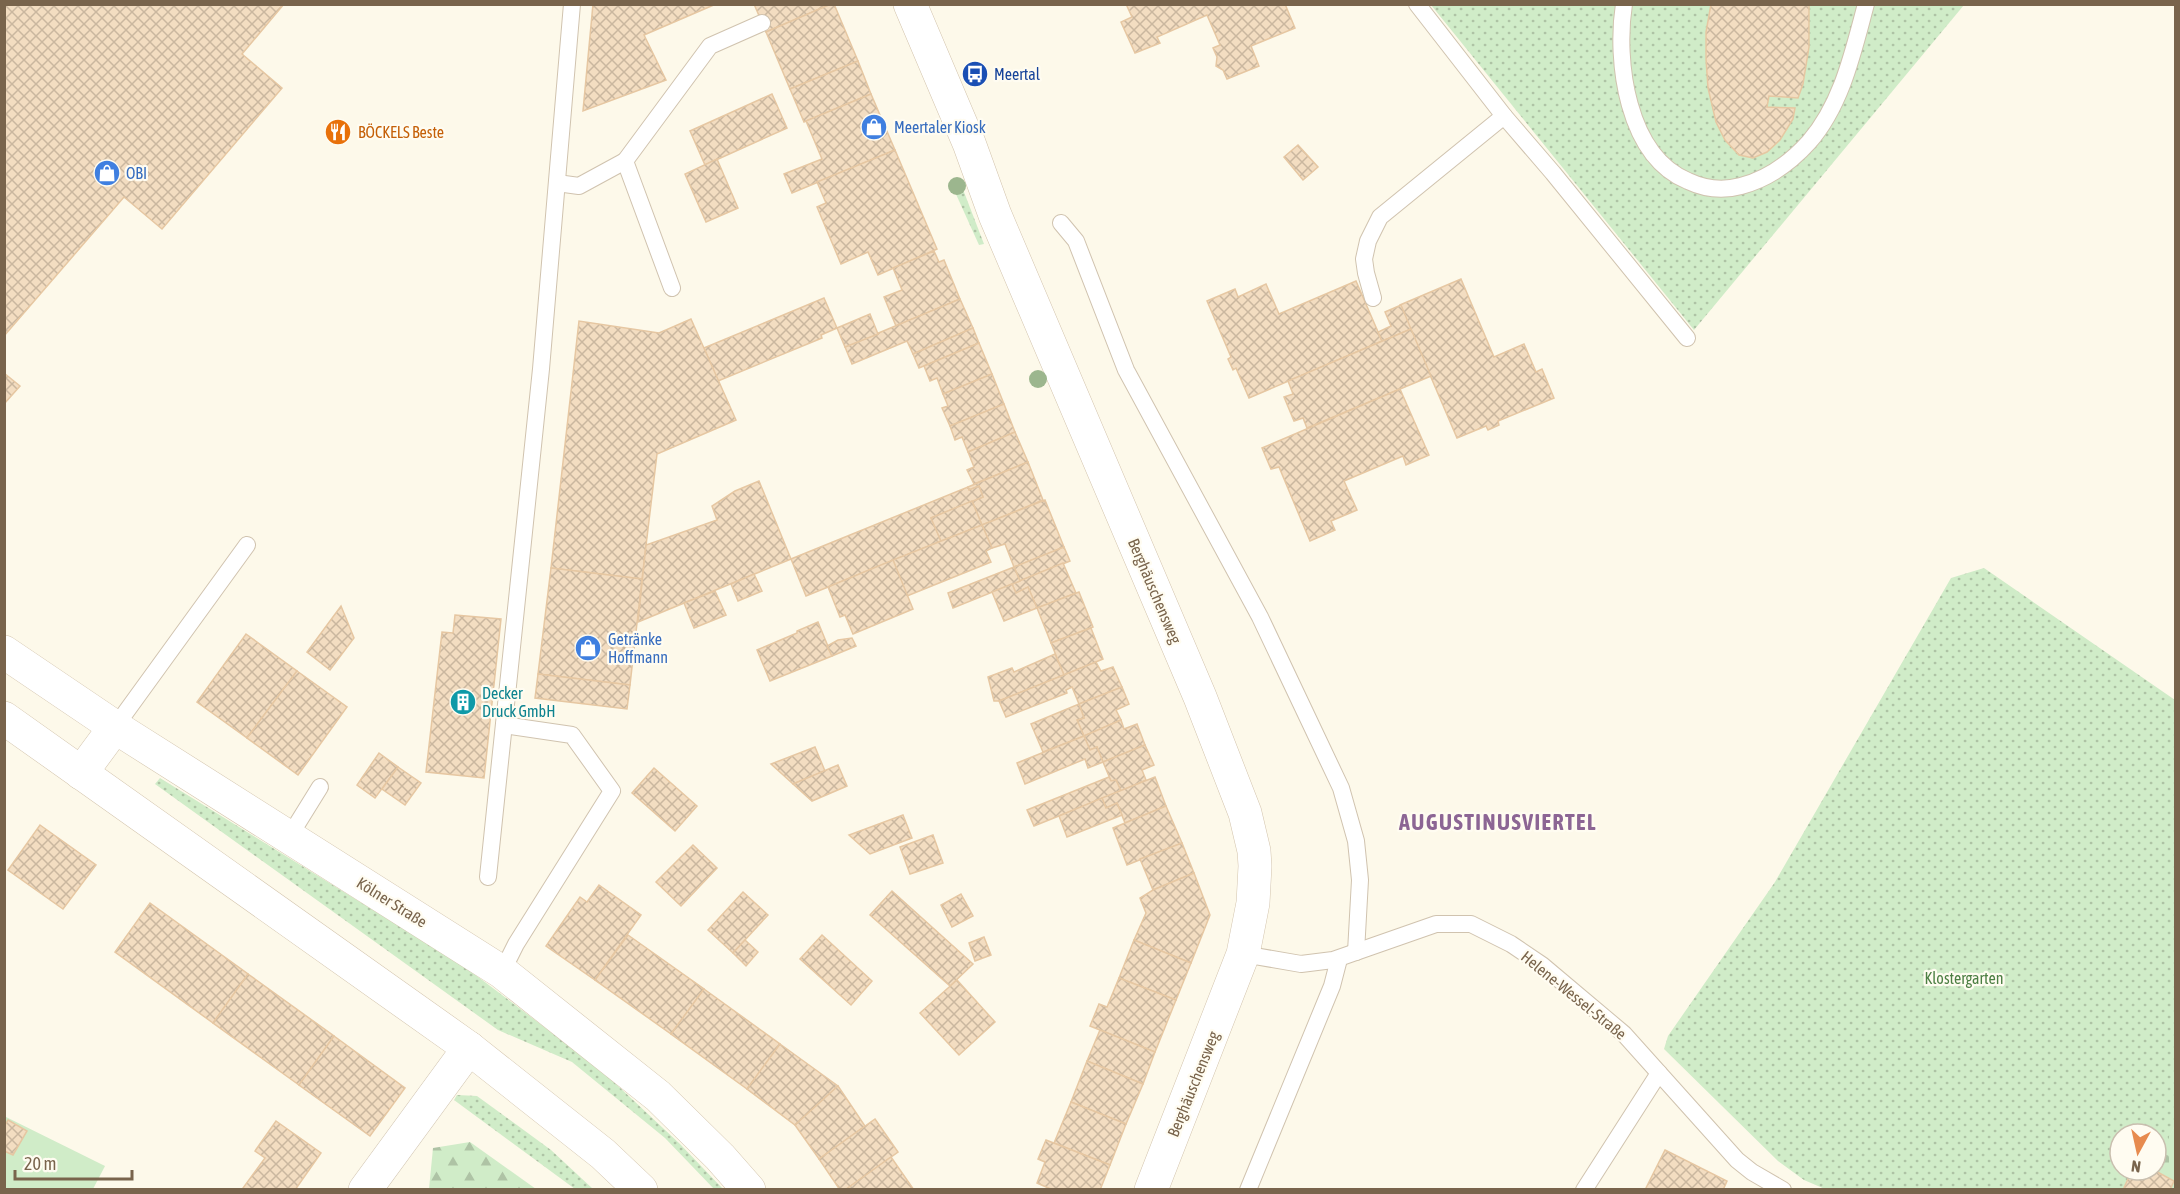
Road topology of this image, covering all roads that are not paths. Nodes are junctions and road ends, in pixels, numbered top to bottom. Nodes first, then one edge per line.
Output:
1 (572, 4) edge
2 (910, 4) edge
3 (1417, 4) edge
4 (1624, 4) edge
5 (1866, 4) edge
6 (762, 23) dead end
7 (1504, 116) junction
8 (625, 161) junction
9 (557, 183) junction
10 (1061, 223) dead end
11 (672, 288) dead end
12 (1373, 298) dead end
13 (1687, 338) dead end
14 (247, 545) dead end
15 (4, 652) edge
16 (4, 717) edge
17 (504, 725) junction
18 (115, 727) junction
19 (81, 773) junction
20 (320, 787) dead end
21 (289, 837) junction
22 (488, 877) dead end
23 (1356, 952) junction
24 (1243, 954) junction
25 (1339, 958) junction
26 (502, 972) junction
27 (469, 1048) junction
28 (1659, 1073) junction
29 (365, 1190) edge
30 (641, 1190) edge
31 (749, 1190) edge
32 (1151, 1190) edge
33 (1248, 1190) edge
34 (1584, 1190) edge
35 (1783, 1190) edge

1 - 9 lane
2 - 24 main road, Berghäuschensweg
3 - 7 lane
4 - 5 lane
6 - 8 lane
7 - 12 lane
7 - 13 lane
8 - 9 lane
8 - 11 lane
9 - 17 lane
10 - 23 lane
14 - 18 lane
15 - 18 main road, Kölner Straße
16 - 19 main road
17 - 22 lane
17 - 26 lane
18 - 19 main road
18 - 21 main road, Kölner Straße
19 - 27 main road
20 - 21 lane
21 - 26 main road, Kölner Straße
23 - 25 lane, Helene-Wessel-Straße
23 - 28 lane, Helene-Wessel-Straße
24 - 25 lane, Helene-Wessel-Straße
24 - 32 main road, Berghäuschensweg
25 - 33 lane
26 - 31 main road, Kölner Straße
27 - 29 main road
27 - 30 main road
28 - 34 lane
28 - 35 lane, Helene-Wessel-Straße

